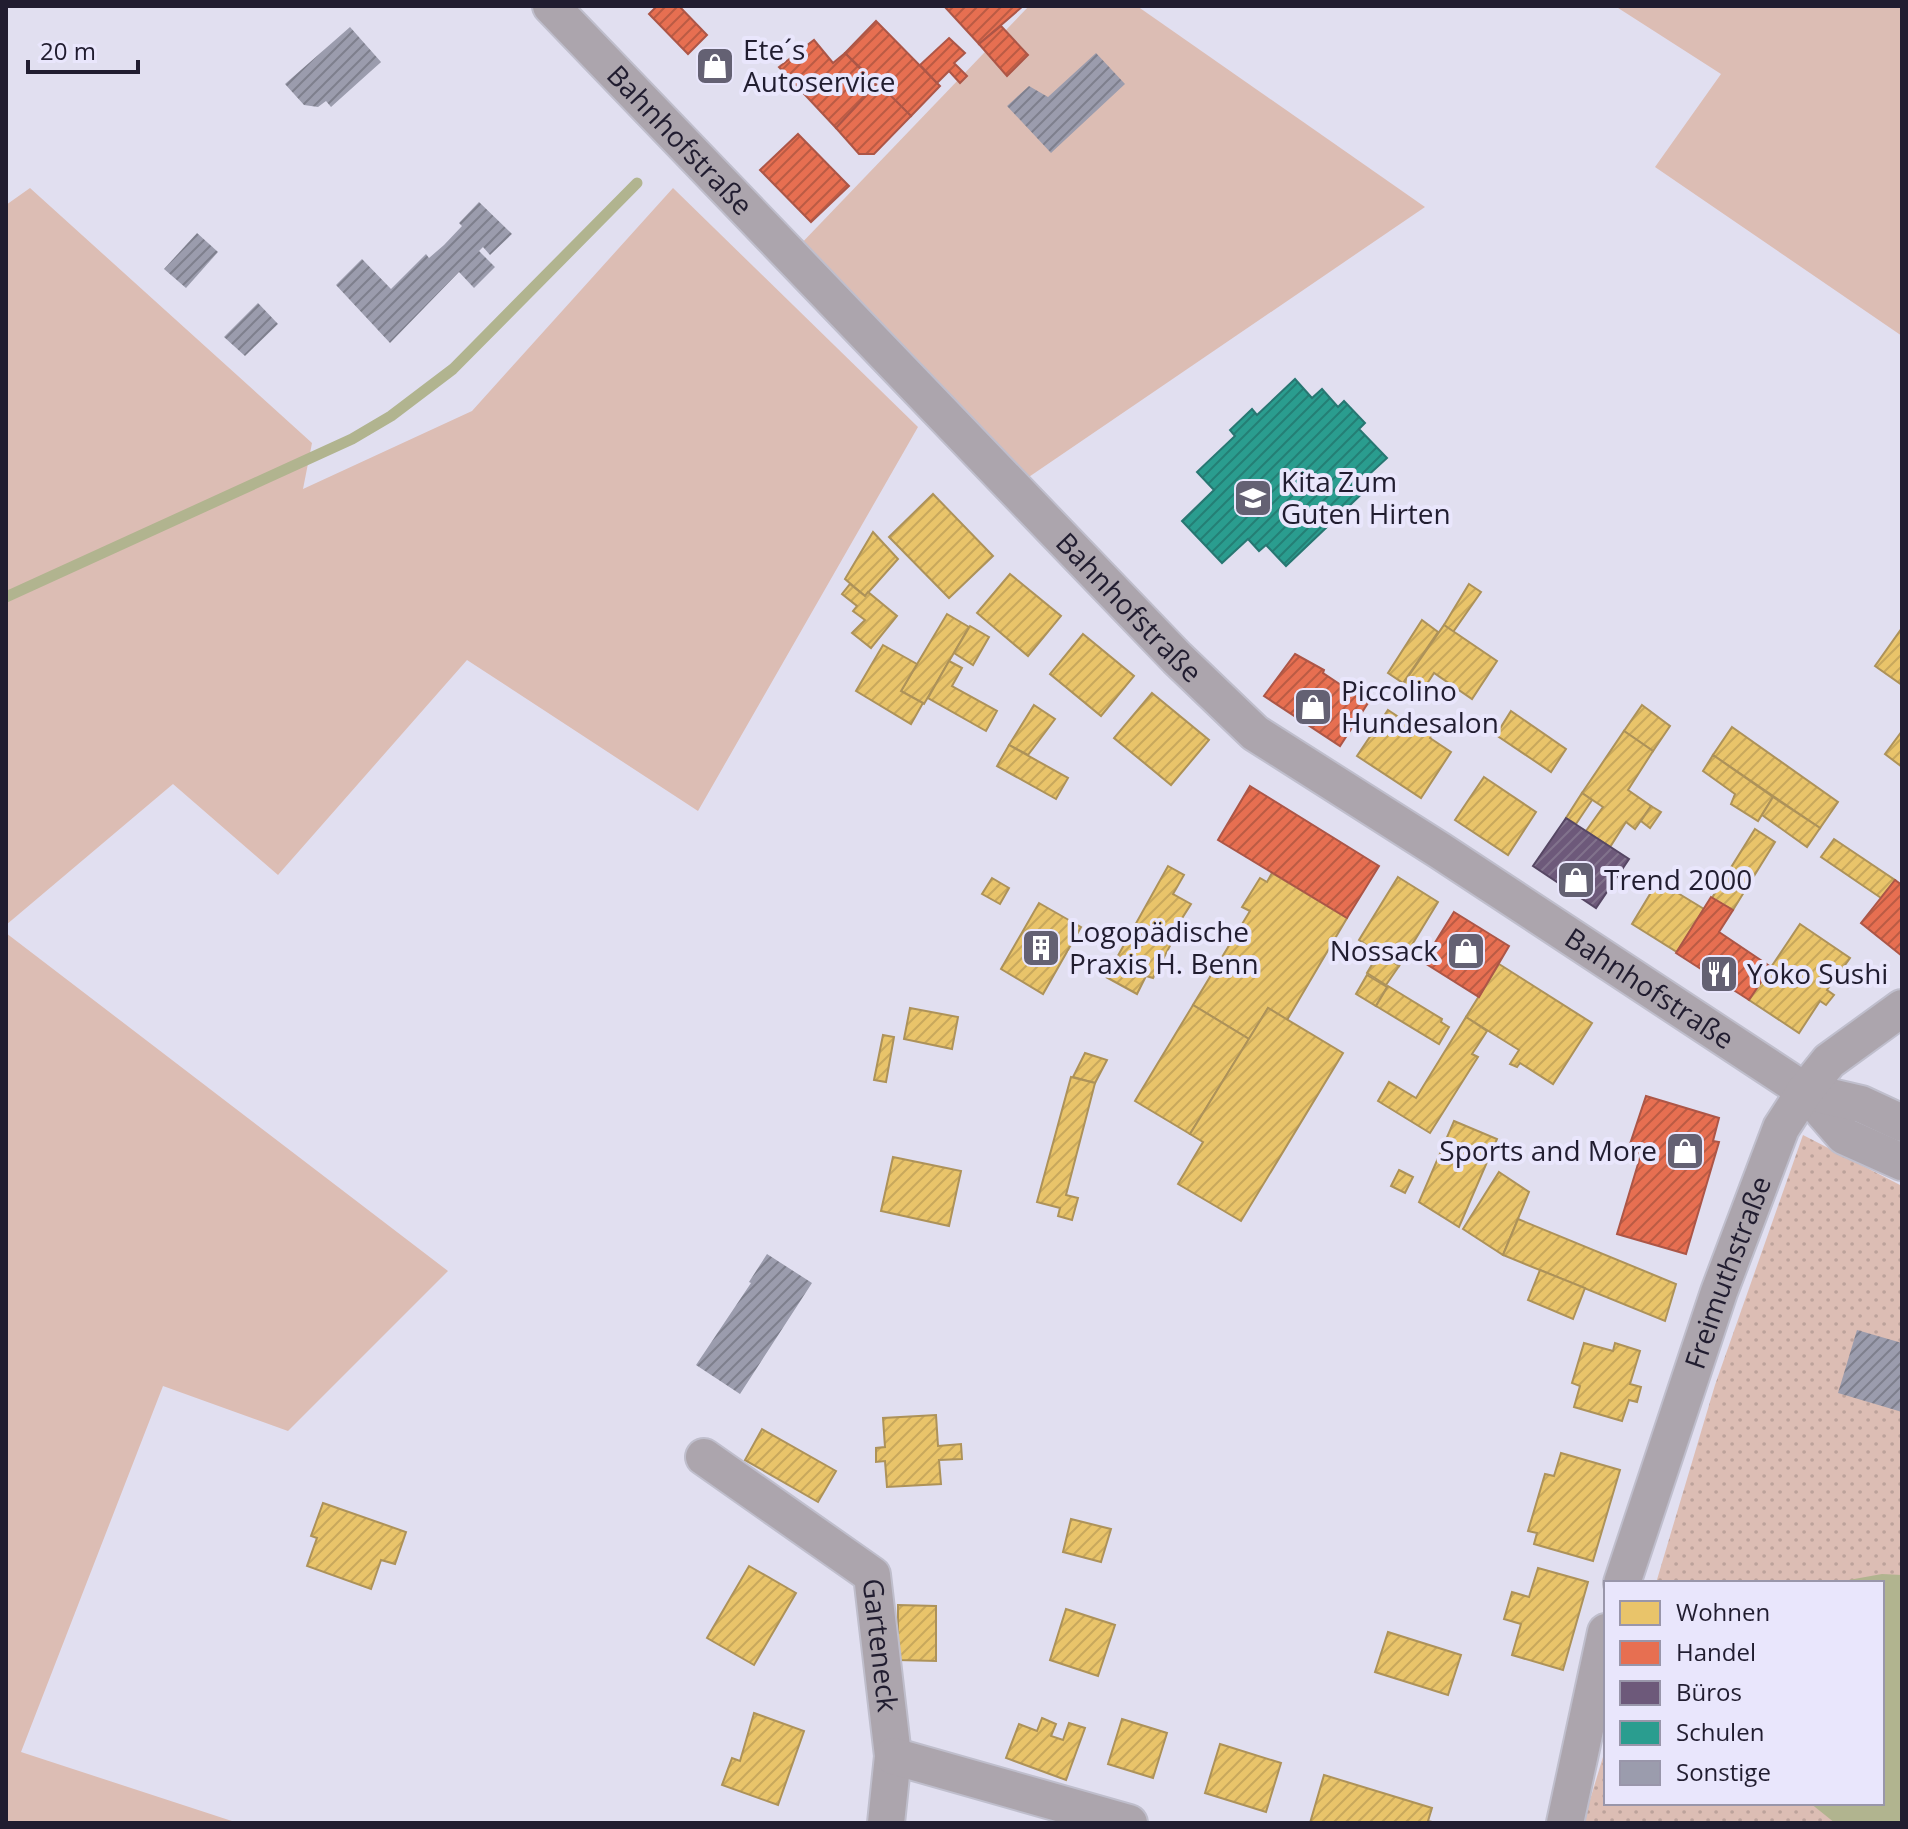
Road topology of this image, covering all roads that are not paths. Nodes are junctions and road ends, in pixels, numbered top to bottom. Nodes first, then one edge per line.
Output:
1 (551, 6) edge
2 (1902, 1008) edge
3 (1805, 1091) junction
4 (1902, 1123) edge
5 (1902, 1162) edge
6 (704, 1457) dead end
7 (1623, 1581) edge
8 (1604, 1641) edge
9 (893, 1756) junction
10 (886, 1823) edge
11 (1129, 1823) edge
12 (1565, 1823) edge

1 - 3 street, Bahnhofstraße
2 - 3 street, Freimuthstraße
3 - 4 street, Bahnhofstraße
3 - 5 street, Bahnhofstraße
3 - 7 street, Freimuthstraße
6 - 9 street, Garteneck
8 - 12 street
9 - 10 street, Garteneck
9 - 11 street

